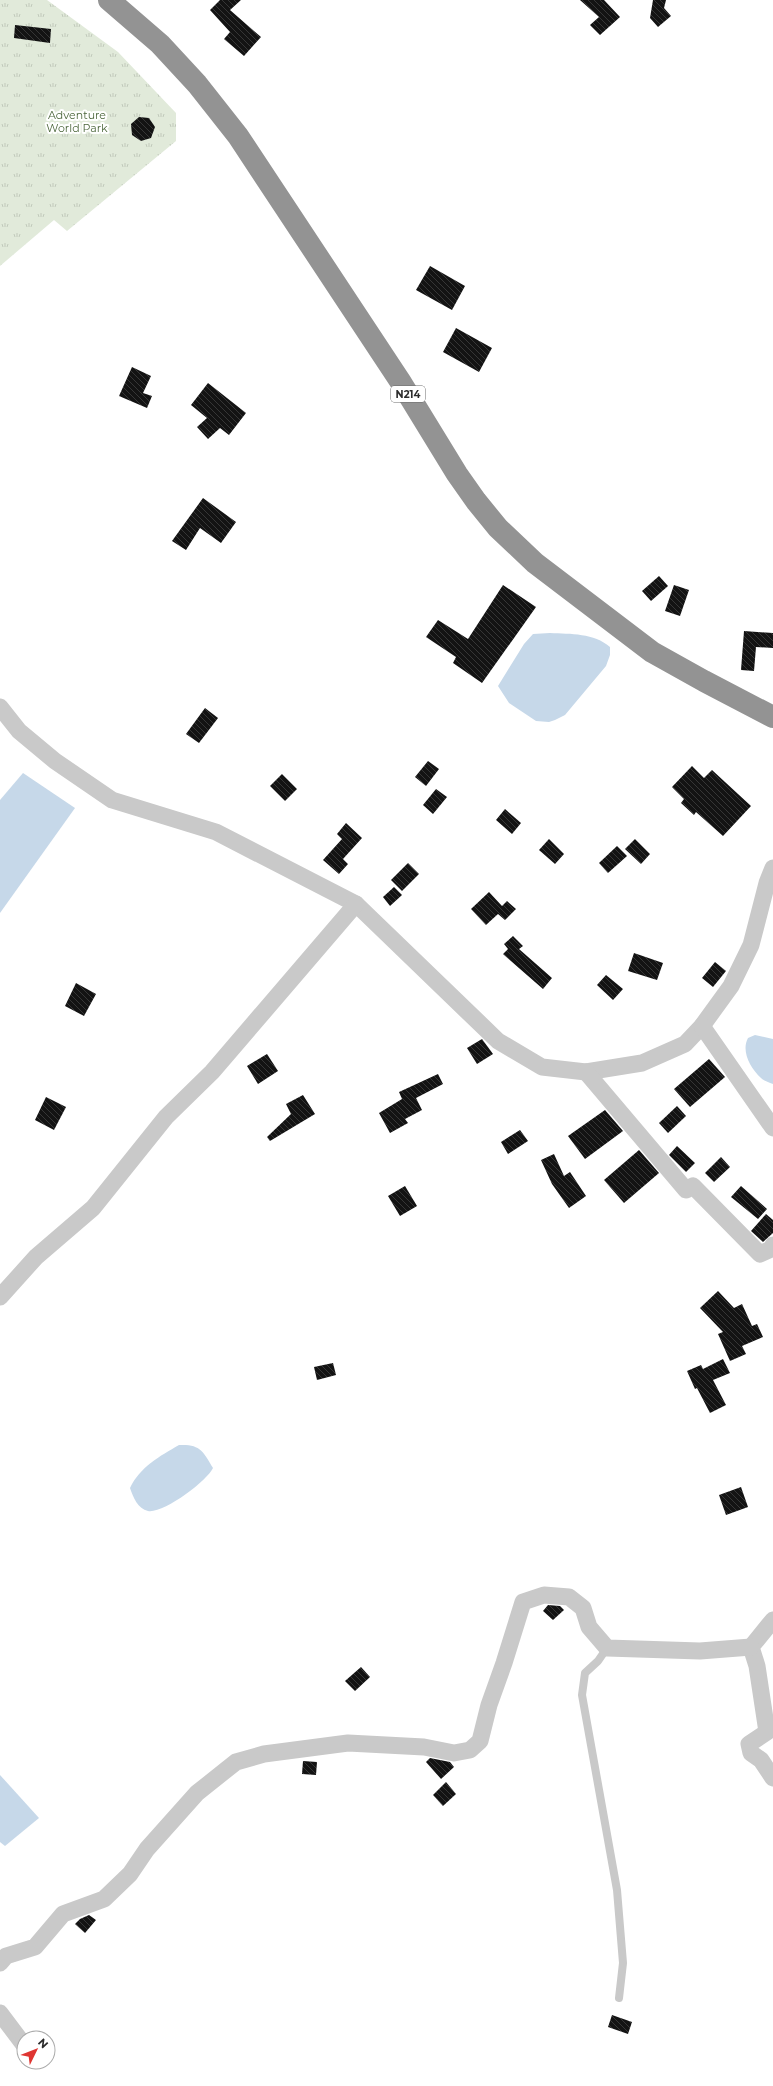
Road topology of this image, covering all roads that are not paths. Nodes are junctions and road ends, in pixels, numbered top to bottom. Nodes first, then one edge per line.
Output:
1 (109, 0) edge
2 (0, 707) edge
3 (773, 717) edge
4 (773, 868) edge
5 (356, 904) junction
6 (702, 1026) junction
7 (586, 1072) junction
8 (773, 1128) edge
9 (773, 1245) edge
10 (0, 1297) edge
11 (773, 1620) edge
12 (751, 1647) junction
13 (607, 1648) junction
14 (773, 1778) edge
15 (0, 1963) edge
16 (619, 1998) dead end
17 (0, 2013) edge
18 (16, 2034) edge

1 - 3 highway, N214
2 - 5 street
4 - 6 street
5 - 7 street
5 - 10 street
6 - 7 street
6 - 8 street
7 - 9 street
11 - 12 street
12 - 13 street
12 - 14 street
13 - 15 street
13 - 16 lane
17 - 18 street

